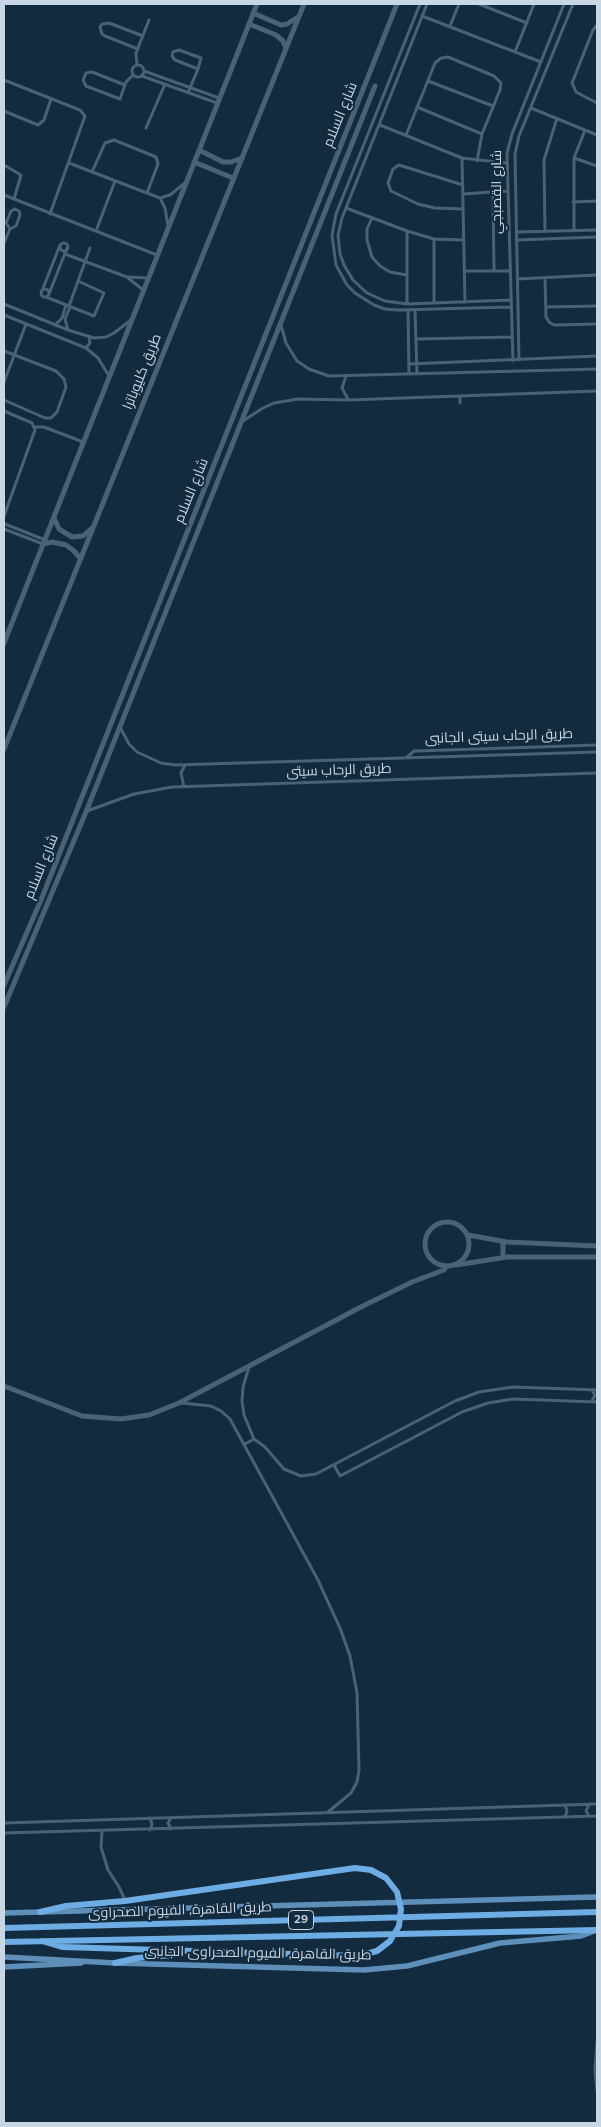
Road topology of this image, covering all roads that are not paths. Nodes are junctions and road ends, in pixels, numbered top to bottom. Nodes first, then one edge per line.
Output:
1 (257, 4) edge
2 (304, 4) edge
3 (397, 4) edge
4 (420, 4) edge
5 (427, 4) edge
6 (459, 4) edge
7 (479, 4) edge
8 (534, 4) edge
9 (564, 4) edge
10 (573, 4) edge
11 (562, 9) junction
12 (570, 12) junction
13 (253, 13) junction
14 (422, 16) junction
15 (299, 17) junction
16 (149, 20) dead end
17 (526, 23) junction
18 (249, 24) junction
19 (597, 25) edge
20 (450, 27) junction
21 (143, 36) junction
22 (286, 48) junction
23 (138, 49) junction
24 (515, 52) junction
25 (541, 62) junction
26 (137, 65) junction
27 (395, 66) junction
28 (402, 68) junction
29 (198, 69) junction
30 (144, 71) junction
31 (133, 75) junction
32 (142, 76) junction
33 (4, 80) edge
34 (428, 80) junction
35 (165, 84) junction
36 (125, 85) junction
37 (375, 86) dead end
38 (190, 88) junction
39 (188, 93) junction
40 (597, 95) edge
41 (52, 99) junction
42 (218, 101) junction
43 (596, 102) edge
44 (493, 106) junction
45 (418, 108) junction
46 (531, 108) junction
47 (4, 111) edge
48 (557, 118) junction
49 (380, 124) junction
50 (146, 128) dead end
51 (585, 130) junction
52 (482, 134) junction
53 (406, 135) junction
54 (597, 135) edge
55 (199, 150) junction
56 (242, 158) junction
57 (462, 158) junction
58 (574, 158) junction
59 (477, 161) junction
60 (194, 162) junction
61 (69, 163) junction
62 (506, 163) junction
63 (4, 165) edge
64 (597, 166) edge
65 (92, 172) junction
66 (352, 173) junction
67 (359, 175) junction
68 (233, 178) junction
69 (115, 180) junction
70 (186, 182) junction
71 (463, 185) junction
72 (507, 191) junction
73 (492, 192) junction
74 (147, 193) junction
75 (463, 194) junction
76 (4, 195) edge
77 (160, 198) junction
78 (14, 199) junction
79 (573, 202) junction
80 (597, 202) edge
81 (346, 208) junction
82 (463, 209) junction
83 (508, 213) junction
84 (515, 213) junction
85 (50, 214) junction
86 (372, 218) junction
87 (168, 227) junction
88 (10, 228) junction
89 (597, 230) edge
90 (407, 231) junction
91 (574, 231) junction
92 (96, 232) junction
93 (516, 232) junction
94 (525, 232) junction
95 (545, 232) junction
96 (597, 237) edge
97 (434, 239) junction
98 (526, 239) junction
99 (464, 240) junction
100 (516, 240) junction
101 (4, 243) edge
102 (90, 248) dead end
103 (65, 254) junction
104 (157, 256) junction
105 (85, 262) junction
106 (465, 271) junction
107 (494, 271) junction
108 (510, 271) junction
109 (407, 275) junction
110 (597, 276) edge
111 (127, 277) junction
112 (148, 278) junction
113 (545, 278) junction
114 (517, 279) junction
115 (78, 281) junction
116 (143, 290) junction
117 (42, 291) junction
118 (48, 296) junction
119 (511, 300) junction
120 (465, 302) junction
121 (434, 303) junction
122 (4, 304) edge
123 (407, 304) junction
124 (68, 306) junction
125 (597, 306) edge
126 (511, 307) junction
127 (546, 307) junction
128 (408, 310) junction
129 (415, 310) junction
130 (4, 315) edge
131 (132, 319) junction
132 (280, 323) junction
133 (26, 324) junction
134 (55, 324) junction
135 (597, 324) edge
136 (68, 330) junction
137 (89, 337) junction
138 (512, 337) junction
139 (416, 339) junction
140 (512, 343) junction
141 (519, 343) junction
142 (86, 348) junction
143 (4, 350) edge
144 (15, 355) junction
145 (597, 356) edge
146 (520, 360) junction
147 (513, 361) junction
148 (409, 364) junction
149 (417, 364) junction
150 (597, 369) edge
151 (409, 374) junction
152 (417, 374) junction
153 (347, 375) junction
154 (110, 376) junction
155 (4, 382) edge
156 (597, 391) edge
157 (460, 396) junction
158 (4, 400) edge
159 (348, 400) junction
160 (460, 403) dead end
161 (4, 411) edge
162 (242, 421) junction
163 (35, 427) junction
164 (228, 430) junction
165 (237, 434) junction
166 (83, 442) junction
167 (4, 516) edge
168 (54, 517) junction
169 (4, 523) edge
170 (15, 528) junction
171 (93, 528) junction
172 (4, 529) edge
173 (13, 533) junction
174 (29, 533) junction
175 (27, 538) junction
176 (44, 542) junction
177 (81, 559) junction
178 (4, 643) edge
179 (119, 726) junction
180 (597, 745) edge
181 (4, 749) edge
182 (597, 752) edge
183 (405, 759) junction
184 (185, 765) junction
185 (597, 773) edge
186 (184, 786) junction
187 (86, 812) junction
188 (44, 901) junction
189 (4, 985) edge
190 (4, 1007) edge
191 (468, 1235) junction
192 (503, 1242) junction
193 (597, 1246) edge
194 (597, 1257) edge
195 (503, 1258) junction
196 (456, 1265) junction
197 (446, 1267) junction
198 (249, 1367) junction
199 (4, 1386) edge
200 (592, 1390) junction
201 (597, 1390) edge
202 (591, 1401) junction
203 (597, 1402) edge
204 (179, 1403) junction
205 (254, 1439) junction
206 (245, 1444) junction
207 (334, 1465) junction
208 (589, 1804) junction
209 (597, 1804) edge
210 (565, 1805) junction
211 (328, 1812) junction
212 (589, 1816) junction
213 (597, 1816) edge
214 (564, 1817) junction
215 (150, 1818) junction
216 (171, 1818) junction
217 (4, 1823) edge
218 (171, 1829) junction
219 (149, 1830) junction
220 (102, 1831) junction
221 (4, 1833) edge
222 (597, 1897) edge
223 (125, 1901) junction
224 (40, 1912) junction
225 (597, 1912) edge
226 (4, 1913) edge
227 (4, 1928) edge
228 (597, 1930) edge
229 (42, 1941) junction
230 (4, 1942) edge
231 (188, 1952) junction
232 (4, 1957) edge
233 (95, 1961) junction
234 (115, 1963) junction
235 (4, 1968) edge
236 (597, 2042) edge
237 (597, 2091) edge

1 - 13 main road
2 - 15 main road, طريق كليوباترا
3 - 164 main road, شارع السلام
4 - 27 street
5 - 14 street
6 - 20 street
7 - 17 street
8 - 17 street
9 - 11 street, شارع القصبجي
10 - 12 street, شارع القصبجي
11 - 12 street
11 - 25 street, شارع القصبجي
12 - 46 street, شارع القصبجي
13 - 15 main road
13 - 18 main road
14 - 20 street
14 - 28 street
15 - 22 main road, طريق كليوباترا
16 - 21 street
17 - 24 street
18 - 22 main road
18 - 42 main road
19 - 43 street
20 - 24 street
21 - 23 street
21 - 23 street
22 - 56 main road, طريق كليوباترا
23 - 26 street
24 - 25 street
25 - 62 street, شارع القصبجي
26 - 30 street
26 - 31 street
27 - 28 street
27 - 66 street
28 - 49 street
29 - 29 street
29 - 38 street
30 - 32 street
30 - 38 street
31 - 32 street
31 - 36 street
32 - 35 street
33 - 41 street
34 - 44 street
34 - 44 street
34 - 45 street
35 - 39 street
35 - 50 street
36 - 36 street
37 - 132 main road, شارع السلام
38 - 39 street
38 - 42 street
39 - 42 street
40 - 43 street
41 - 47 street
41 - 61 street
42 - 55 main road
44 - 52 street
45 - 52 street
45 - 53 street
46 - 48 street
46 - 84 street, شارع القصبجي
48 - 51 street
48 - 95 street
49 - 53 street
49 - 67 street
51 - 54 street
51 - 58 street
52 - 59 street
53 - 57 street
55 - 56 main road
55 - 60 main road
56 - 68 main road, طريق كليوباترا
57 - 59 street
57 - 71 street
58 - 64 street
58 - 79 street
59 - 62 street
60 - 68 main road
60 - 70 main road
61 - 65 street
61 - 85 street
62 - 72 street, شارع القصبجي
63 - 78 street
65 - 69 street
65 - 74 street
66 - 67 street
66 - 128 street
67 - 81 street
68 - 171 main road, طريق كليوباترا
69 - 74 street
69 - 92 street
70 - 77 street
70 - 87 main road
71 - 75 street
71 - 82 street
72 - 73 street
72 - 83 street, شارع القصبجي
73 - 75 street
73 - 107 street
74 - 77 street
75 - 82 street
76 - 78 street
77 - 87 street
78 - 85 street
79 - 80 street
79 - 91 street
81 - 86 street
81 - 123 street
82 - 99 street
83 - 84 street
83 - 108 street, شارع القصبجي
84 - 93 street, شارع القصبجي
85 - 92 street
86 - 90 street
86 - 109 street
87 - 104 main road
88 - 88 street
88 - 101 street
89 - 91 street
90 - 97 street
90 - 109 street
91 - 95 street
92 - 104 street
93 - 94 street
93 - 100 street, شارع القصبجي
94 - 95 street
94 - 98 street
96 - 98 street
97 - 99 street
97 - 121 street
98 - 100 street
99 - 106 street
100 - 114 street, شارع القصبجي
102 - 105 street
103 - 105 street
103 - 117 street
103 - 118 street
104 - 112 main road
105 - 111 street
105 - 115 street
106 - 107 street
106 - 120 street
107 - 108 street
108 - 119 street, شارع القصبجي
109 - 123 street
110 - 113 street
111 - 112 street
111 - 116 street
112 - 116 main road
113 - 114 street
113 - 127 street
114 - 141 street, شارع القصبجي
115 - 124 street
115 - 124 street
116 - 131 main road
117 - 118 street
117 - 118 street
118 - 124 street
119 - 120 street
119 - 126 street, شارع القصبجي
120 - 121 street
121 - 123 street
122 - 134 street
124 - 134 street
124 - 136 street
125 - 127 street
126 - 129 street
126 - 138 street, شارع القصبجي
127 - 135 street
128 - 129 street
128 - 148 street
129 - 139 street
130 - 133 street
131 - 137 street
131 - 154 main road
132 - 153 street
132 - 162 main road, شارع السلام
133 - 142 street
133 - 144 street
134 - 136 street
136 - 137 street
137 - 142 street
138 - 139 street
138 - 140 street, شارع القصبجي
139 - 149 street
140 - 141 street
140 - 147 street, شارع القصبجي
141 - 146 street, شارع القصبجي
142 - 154 street
143 - 144 street
144 - 155 street
144 - 158 street
145 - 146 street
146 - 147 street
147 - 149 street
148 - 149 street
148 - 151 street
149 - 152 street
150 - 152 street
151 - 152 street
151 - 153 street
153 - 159 street
154 - 166 main road
156 - 157 street
157 - 159 street
157 - 160 street
159 - 162 street
161 - 163 street
162 - 165 main road, شارع السلام
163 - 166 street
163 - 167 street
164 - 165 main road
164 - 188 main road, شارع السلام
165 - 179 main road, شارع السلام
166 - 168 main road
168 - 171 main road
168 - 176 main road
169 - 170 street
169 - 172 street
170 - 173 street
170 - 174 street
171 - 177 main road, طريق كليوباترا
172 - 173 street
173 - 175 street
174 - 175 street
174 - 176 street
175 - 176 street
176 - 177 main road
176 - 178 main road
177 - 181 main road, طريق كليوباترا
179 - 184 street, طريق الرحاب سيتى
179 - 187 main road, شارع السلام
180 - 183 street, طريق الرحاب سيتى الجانبى
182 - 183 street, طريق الرحاب سيتى
183 - 184 street, طريق الرحاب سيتى
184 - 186 street
185 - 186 street, طريق الرحاب سيتى
186 - 187 street, طريق الرحاب سيتى
187 - 188 main road, شارع السلام
188 - 189 main road, شارع السلام
188 - 190 main road, شارع السلام
191 - 192 main road
191 - 196 main road
191 - 197 main road
192 - 193 main road
192 - 195 main road
194 - 195 main road
195 - 196 main road
196 - 197 main road
197 - 198 main road
198 - 204 main road
198 - 205 street
199 - 204 main road
200 - 201 street
200 - 202 street
200 - 207 street
202 - 203 street
202 - 207 street
204 - 206 street
205 - 206 street
205 - 207 street
206 - 211 street
208 - 209 street
208 - 210 street
208 - 212 street
210 - 211 street
210 - 214 street
211 - 216 street
212 - 213 street
212 - 214 street
214 - 218 street
215 - 216 street
215 - 217 street
215 - 219 street
216 - 218 street
218 - 219 street
219 - 220 street
220 - 221 street
220 - 223 street
222 - 224 main road
223 - 224 highway
223 - 231 highway
224 - 226 main road
225 - 227 highway, طريق القاهرة, الفيوم الصحراوى / 29
228 - 229 highway, طريق القاهرة, الفيوم الصحراوى / 29
228 - 234 main road, طريق القاهرة, الفيوم الصحراوى الجانبى
229 - 230 highway, طريق القاهرة, الفيوم الصحراوى / 29
229 - 231 highway
231 - 234 highway
232 - 233 main road, طريق القاهرة, الفيوم الصحراوى الجانبى
233 - 234 main road, طريق القاهرة, الفيوم الصحراوى الجانبى
233 - 235 main road
236 - 237 street

